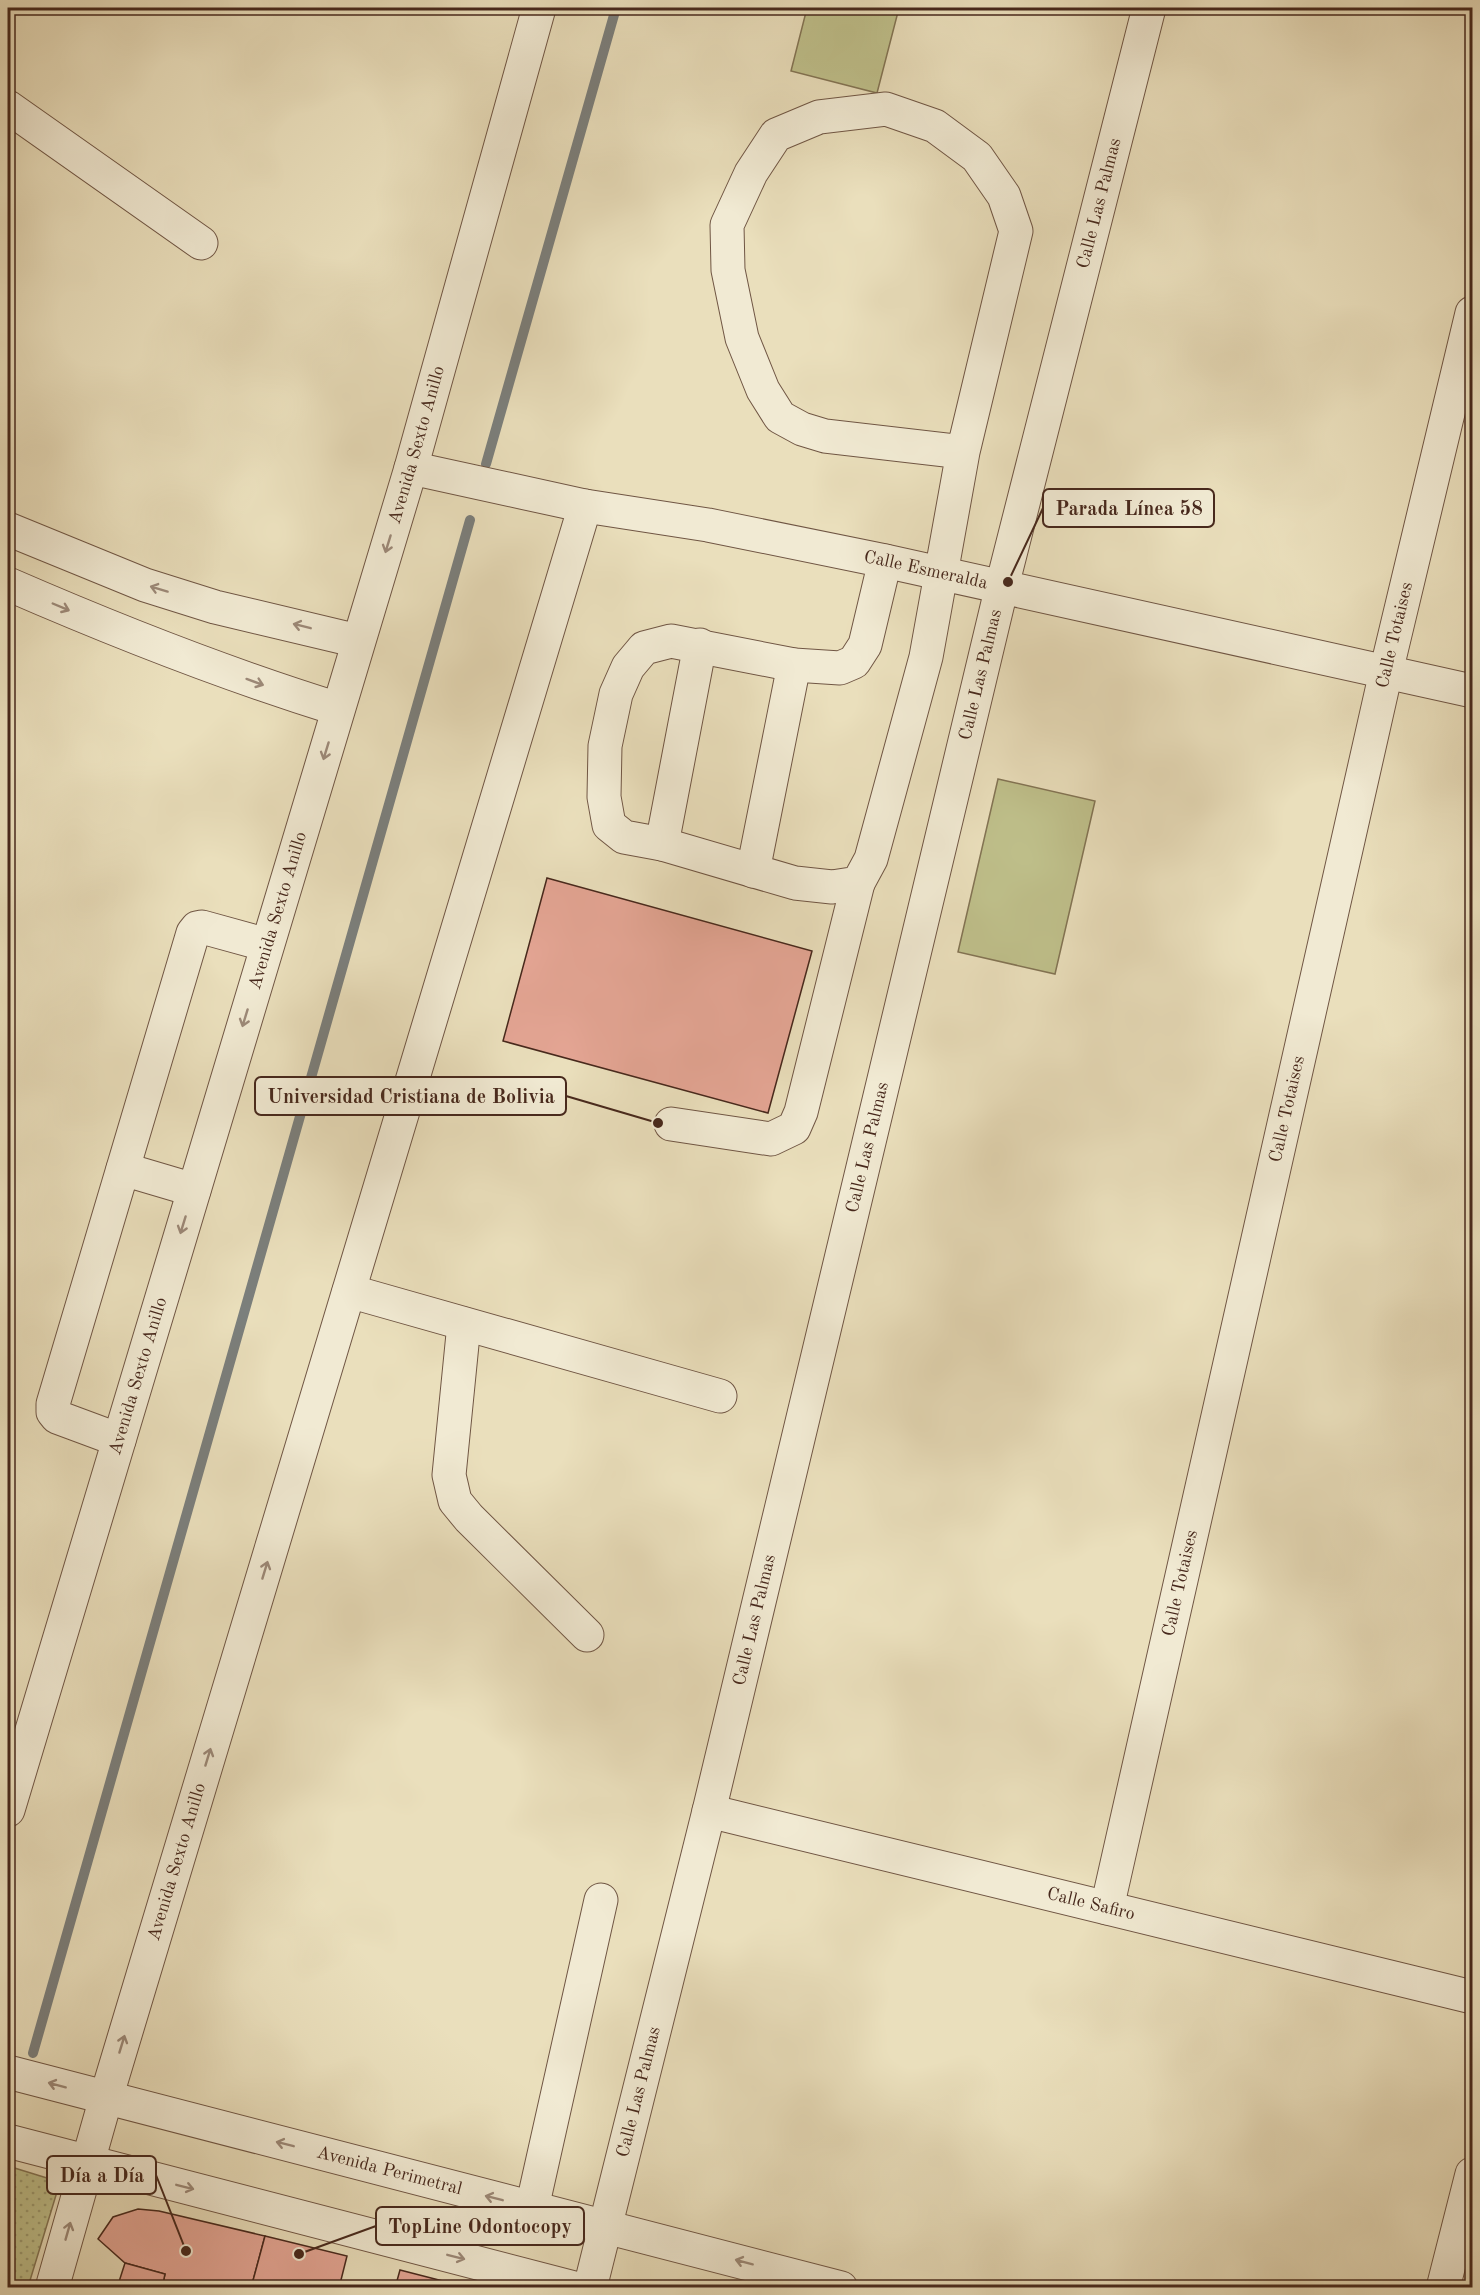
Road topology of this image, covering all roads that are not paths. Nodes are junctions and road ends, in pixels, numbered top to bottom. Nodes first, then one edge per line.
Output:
1 (539, 8) edge
2 (1149, 8) edge
3 (8, 107) edge
4 (201, 243) dead end
5 (1473, 313) edge
6 (963, 452) junction
7 (411, 468) junction
8 (585, 506) junction
9 (8, 529) edge
10 (885, 561) junction
11 (941, 573) junction
12 (8, 584) edge
13 (1002, 586) junction
14 (358, 640) junction
15 (700, 645) junction
16 (794, 665) junction
17 (1386, 672) junction
18 (1473, 691) edge
19 (338, 710) junction
20 (662, 844) junction
21 (753, 871) junction
22 (858, 883) junction
23 (267, 945) junction
24 (670, 1124) dead end
25 (123, 1169) junction
26 (194, 1190) junction
27 (349, 1291) junction
28 (464, 1324) junction
29 (720, 1396) dead end
30 (119, 1440) junction
31 (587, 1635) dead end
32 (8, 1810) edge
33 (709, 1811) junction
34 (602, 1900) dead end
35 (1107, 1908) junction
36 (1473, 1997) edge
37 (8, 2072) edge
38 (106, 2098) junction
39 (8, 2141) edge
40 (88, 2162) junction
41 (1473, 2174) edge
42 (532, 2208) junction
43 (607, 2227) junction
44 (52, 2288) edge
45 (574, 2288) edge
46 (590, 2288) edge
47 (841, 2288) edge
48 (1443, 2288) edge

1 - 7 street, Avenida Sexto Anillo
2 - 13 street, Calle Las Palmas
3 - 4 street
5 - 17 street, Calle Totaises
6 - 6 street
6 - 11 street
7 - 8 street, Calle Esmeralda
7 -> 14 street, Avenida Sexto Anillo
8 - 10 street, Calle Esmeralda
8 - 27 street, Avenida Sexto Anillo
14 -> 9 street
10 - 11 street, Calle Esmeralda
10 - 16 street
11 - 13 street, Calle Esmeralda
11 - 22 street
12 -> 19 street
13 - 17 street, Calle Esmeralda
13 - 33 street, Calle Las Palmas
14 - 19 street, Avenida Sexto Anillo
15 - 16 street
15 - 20 street
15 - 20 street
16 - 21 street
17 - 18 street, Calle Esmeralda
17 - 35 street, Calle Totaises
19 -> 23 street, Avenida Sexto Anillo
20 - 21 street
21 - 22 street
22 - 24 street
23 - 25 street
23 -> 26 street, Avenida Sexto Anillo
25 - 26 street
25 - 30 street
26 -> 30 street, Avenida Sexto Anillo
27 - 28 street
38 -> 27 street, Avenida Sexto Anillo
28 - 29 street
28 - 31 street
30 - 32 street, Avenida Sexto Anillo
33 - 35 street, Calle Safiro
33 - 43 street, Calle Las Palmas
34 - 42 street
35 - 36 street, Calle Safiro
38 -> 37 street, Avenida Perimetral
38 - 40 street, Avenida Sexto Anillo
42 -> 38 street, Avenida Perimetral
39 - 40 street
44 -> 40 street, Avenida Sexto Anillo
40 -> 45 street
41 - 48 street
42 - 43 street, Avenida Perimetral
43 - 46 street, Calle Las Palmas
47 -> 43 street, Avenida Perimetral

